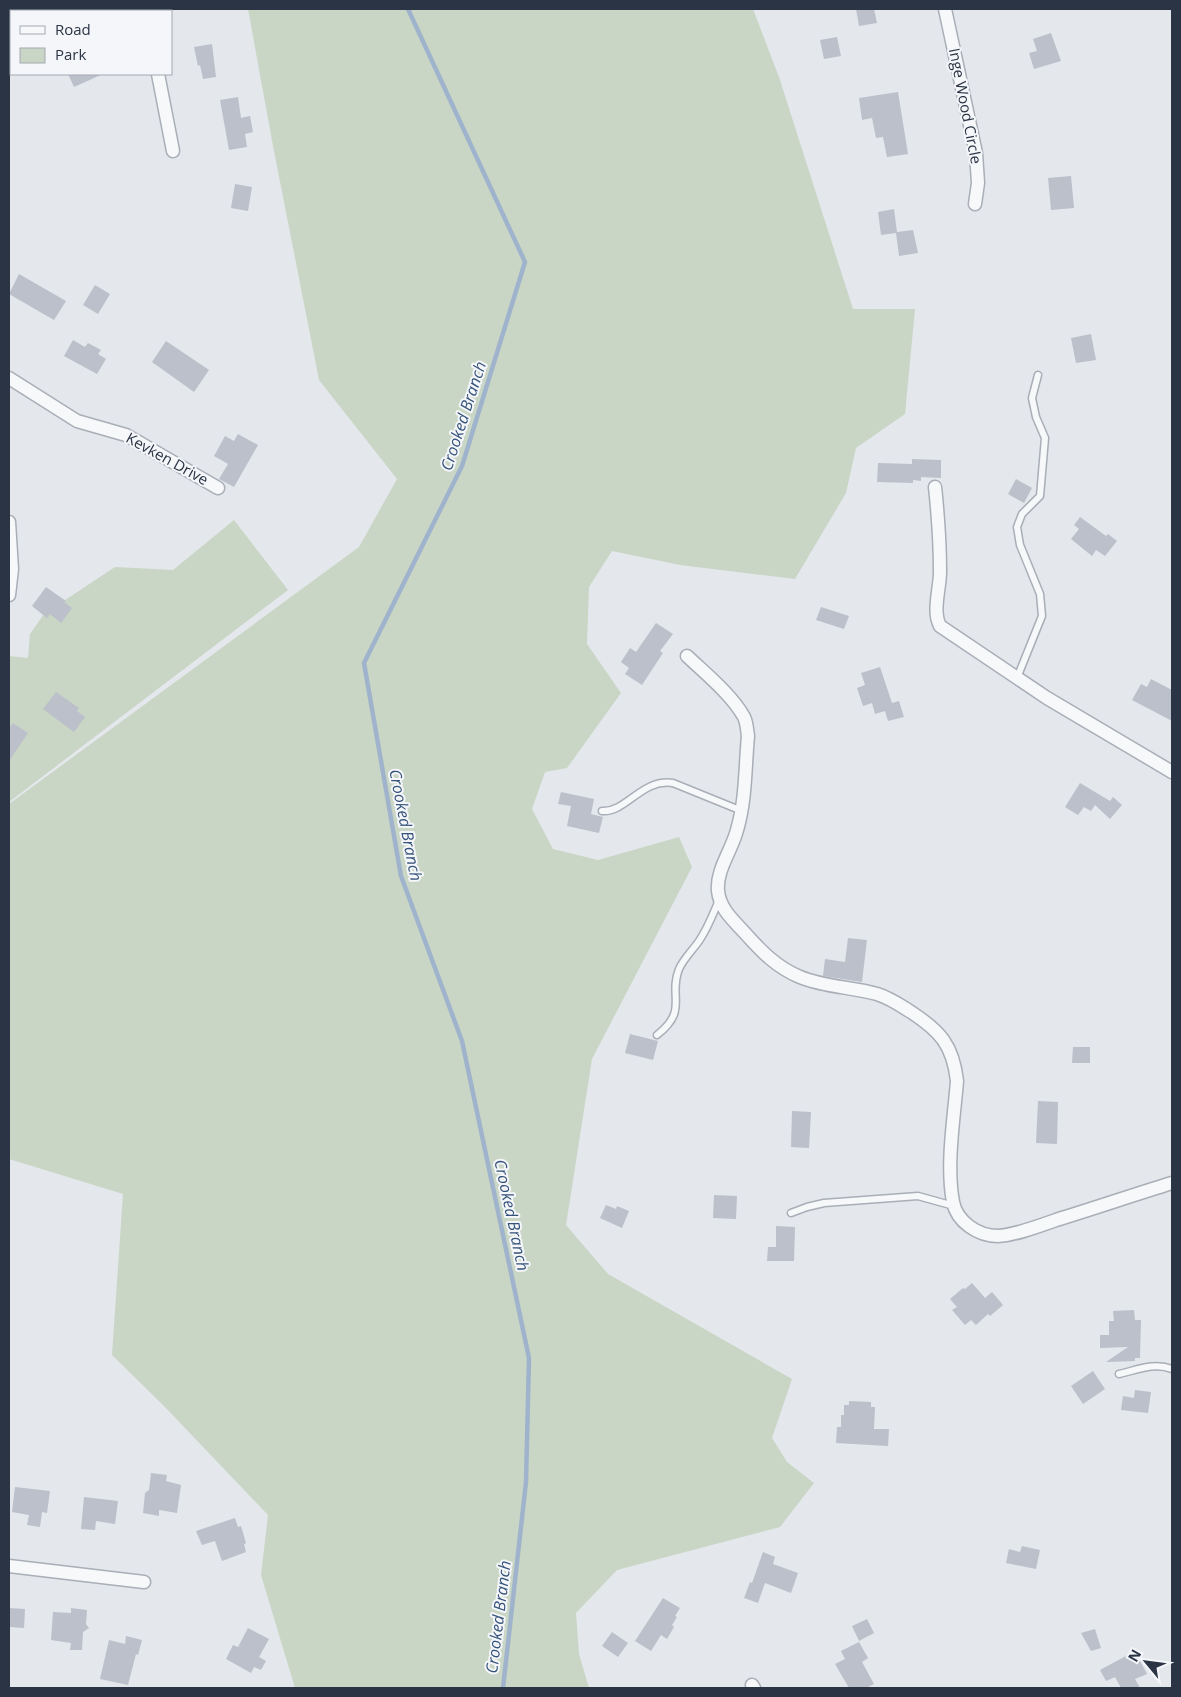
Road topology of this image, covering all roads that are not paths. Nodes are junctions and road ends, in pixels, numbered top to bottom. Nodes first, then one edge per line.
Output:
1 (945, 9) edge
2 (158, 75) edge
3 (173, 151) dead end
4 (976, 204) dead end
5 (1038, 375) dead end
6 (9, 378) edge
7 (934, 487) dead end
8 (218, 488) dead end
9 (9, 522) edge
10 (9, 595) edge
11 (687, 656) dead end
12 (1017, 678) junction
13 (1172, 772) edge
14 (602, 811) dead end
15 (742, 811) junction
16 (720, 898) junction
17 (657, 1035) dead end
18 (1172, 1184) edge
19 (955, 1206) junction
20 (791, 1213) dead end
21 (1172, 1369) edge
22 (1119, 1374) dead end
23 (9, 1566) edge
24 (144, 1582) dead end

1 - 4 street, Inge Wood Circle
2 - 3 street
5 - 12 lane
6 - 8 street, Kevken Drive
7 - 12 street
9 - 10 street
11 - 15 street
12 - 13 street
14 - 15 lane
15 - 16 street
16 - 17 lane
16 - 19 street
18 - 19 street
19 - 20 lane
21 - 22 lane
23 - 24 street

